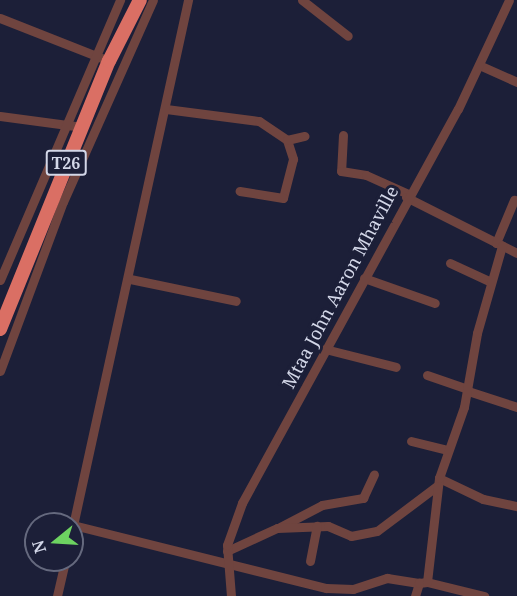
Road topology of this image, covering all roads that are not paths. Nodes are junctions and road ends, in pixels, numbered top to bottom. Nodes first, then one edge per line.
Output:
1 (120, 0) edge
2 (140, 0) edge
3 (153, 0) edge
4 (188, 0) edge
5 (302, 0) edge
6 (509, 0) edge
7 (0, 18) edge
8 (348, 36) dead end
9 (94, 54) junction
10 (109, 61) junction
11 (479, 65) junction
12 (517, 82) edge
13 (166, 110) junction
14 (0, 116) edge
15 (66, 122) junction
16 (82, 127) junction
17 (343, 135) dead end
18 (305, 136) dead end
19 (287, 140) junction
20 (240, 191) dead end
21 (407, 196) junction
22 (514, 200) dead end
23 (499, 245) junction
24 (517, 253) edge
25 (450, 263) dead end
26 (364, 278) junction
27 (130, 279) junction
28 (0, 280) edge
29 (491, 282) junction
30 (236, 301) dead end
31 (435, 303) dead end
32 (0, 328) edge
33 (325, 349) junction
34 (396, 367) dead end
35 (0, 371) edge
36 (427, 375) dead end
37 (468, 390) junction
38 (517, 407) edge
39 (411, 441) dead end
40 (446, 450) junction
41 (374, 474) dead end
42 (438, 482) junction
43 (517, 506) edge
44 (76, 512) edge
45 (317, 526) junction
46 (280, 528) junction
47 (84, 529) edge
48 (227, 555) junction
49 (310, 561) dead end
50 (62, 572) edge
51 (423, 582) junction
52 (57, 596) edge
53 (231, 596) edge
54 (415, 596) edge
55 (483, 596) edge

1 - 9 street
2 - 10 highway, T26
3 - 35 street
4 - 13 street
5 - 8 street
6 - 11 street, Mtaa John Aaron Mhaville
7 - 9 street
9 - 10 street
9 - 15 street
10 - 16 highway, T26
11 - 12 street
11 - 21 street, Mtaa John Aaron Mhaville
13 - 19 street
13 - 27 street
14 - 15 street
15 - 16 street
15 - 28 street
16 - 32 highway, T26
17 - 21 street
18 - 19 street
19 - 20 street
21 - 23 street
21 - 26 street, Mtaa John Aaron Mhaville
22 - 23 street
23 - 24 street
23 - 29 street
25 - 29 street
26 - 31 street
26 - 33 street, Mtaa John Aaron Mhaville
27 - 30 street
27 - 44 street
29 - 37 street
33 - 34 street
33 - 48 street, Mtaa John Aaron Mhaville
36 - 37 street
37 - 38 street
37 - 40 street
39 - 40 street
40 - 42 street
41 - 46 street
42 - 43 street
42 - 45 street
42 - 51 street
45 - 46 street
45 - 49 street
46 - 48 street
47 - 48 street
48 - 51 street
48 - 53 street, Mtaa John Aaron Mhaville
50 - 52 street
51 - 54 street
51 - 55 street

